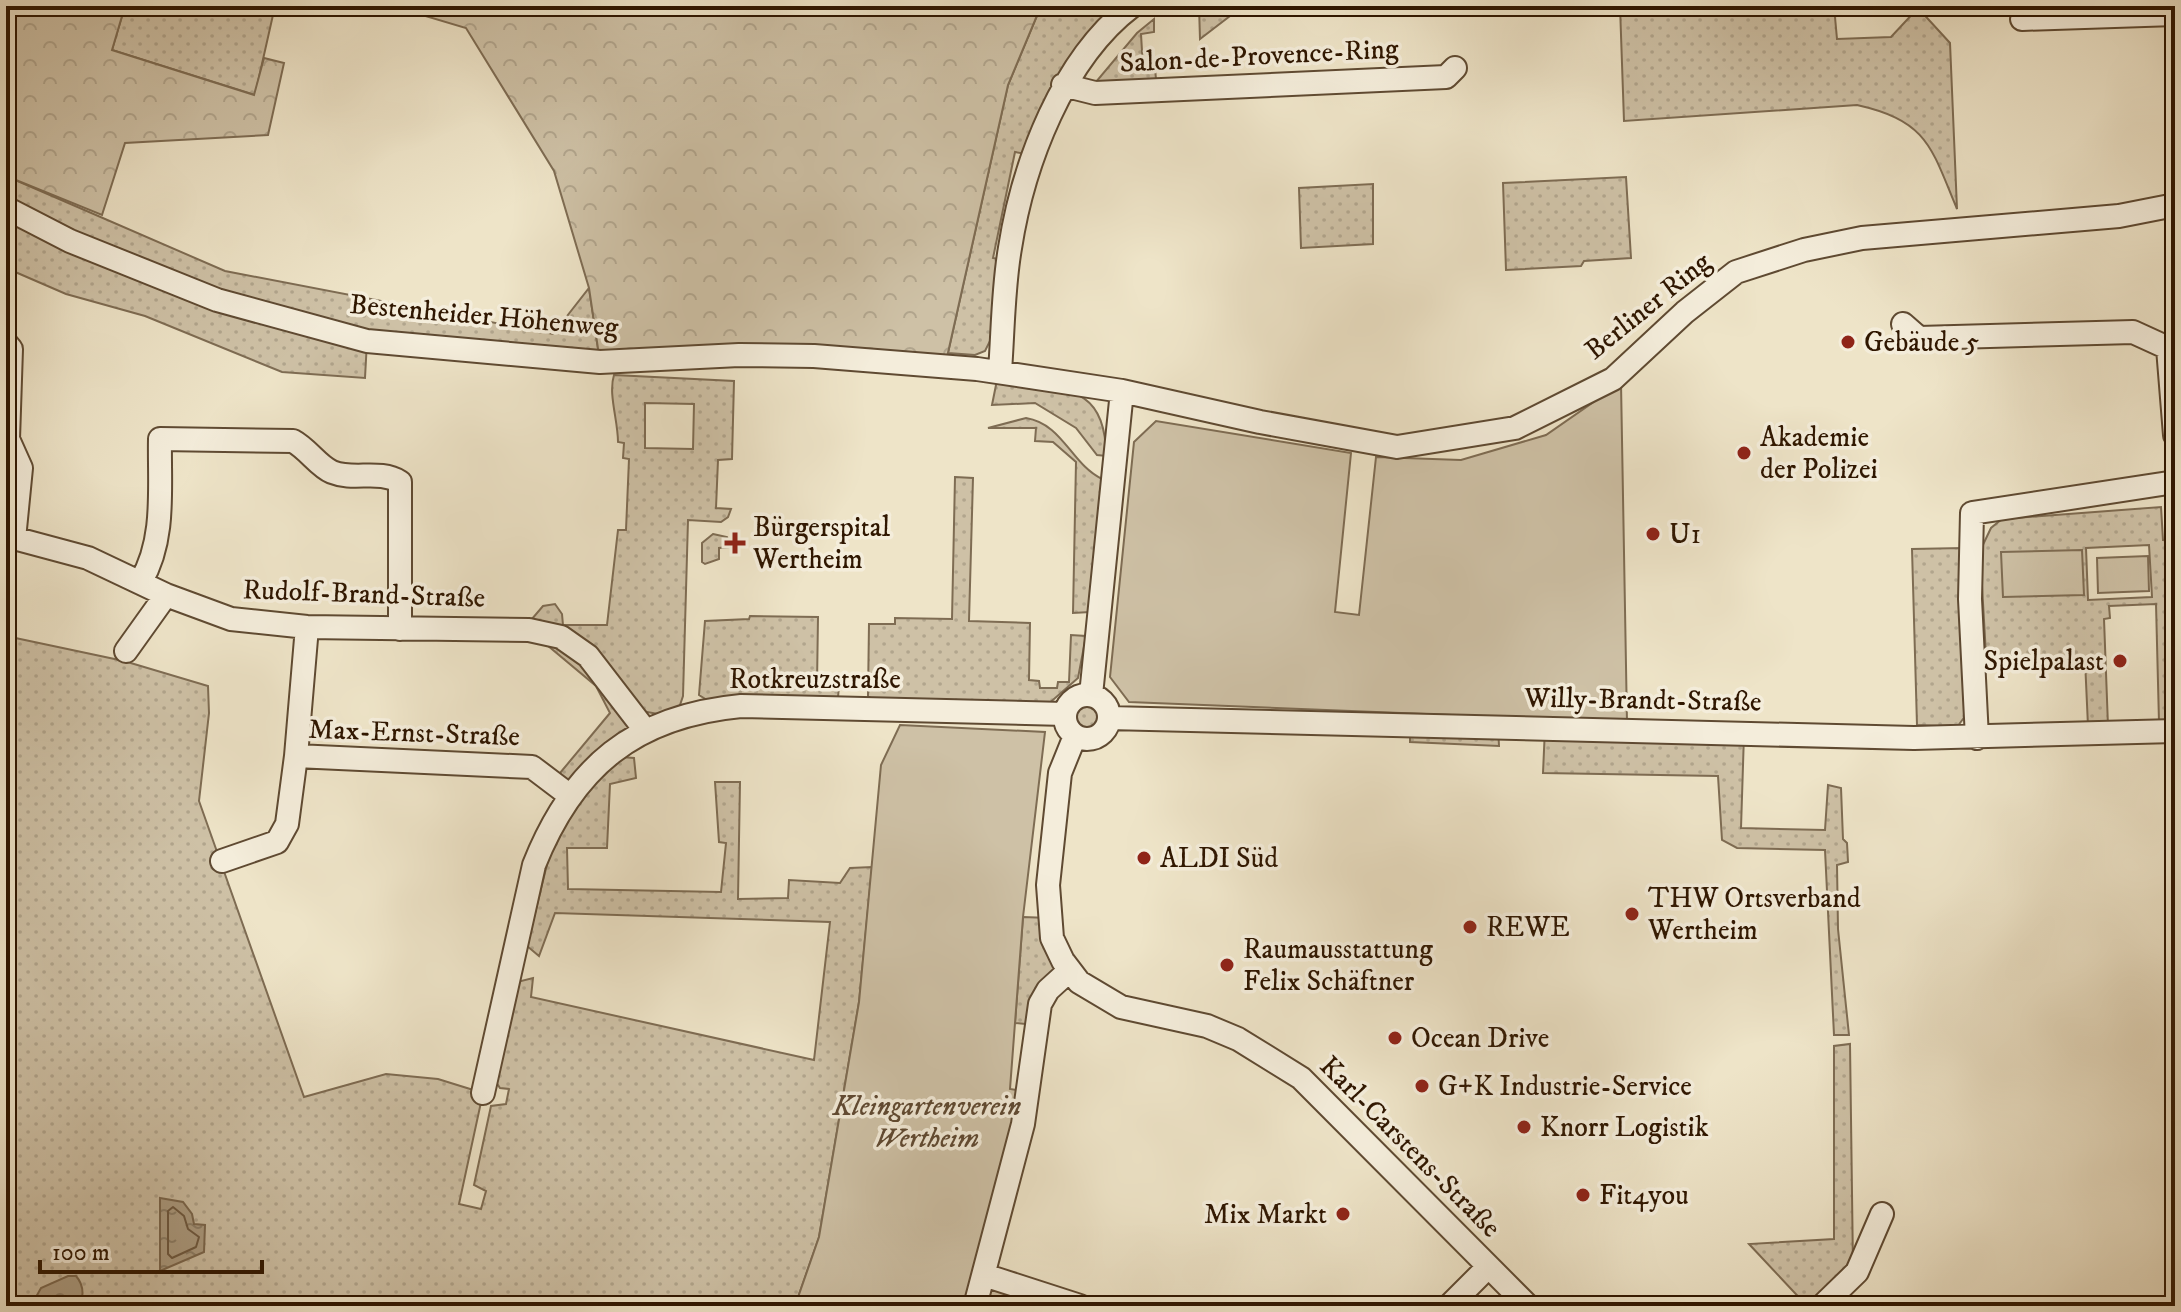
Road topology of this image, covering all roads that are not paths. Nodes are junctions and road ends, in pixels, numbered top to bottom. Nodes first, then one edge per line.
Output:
1 (1132, 6) edge
2 (2175, 14) edge
3 (2022, 19) dead end
4 (1455, 68) dead end
5 (1063, 85) junction
6 (2175, 205) edge
7 (6, 208) edge
8 (1903, 324) dead end
9 (6, 343) edge
10 (2172, 345) edge
11 (1000, 371) junction
12 (1122, 391) junction
13 (2175, 435) edge
14 (2175, 482) edge
15 (10, 538) edge
16 (141, 581) junction
17 (166, 595) junction
18 (307, 627) junction
19 (400, 629) junction
20 (126, 651) dead end
21 (1091, 695) junction
22 (1065, 714) junction
23 (1109, 718) junction
24 (645, 730) junction
25 (2175, 731) edge
26 (1075, 736) junction
27 (1977, 738) junction
28 (296, 756) junction
29 (569, 795) junction
30 (222, 861) dead end
31 (1070, 970) junction
32 (483, 1093) dead end
33 (1882, 1214) dead end
34 (1488, 1267) junction
35 (984, 1275) junction
36 (975, 1306) edge
37 (1080, 1306) edge
38 (1449, 1306) edge
39 (1528, 1306) edge
40 (1822, 1306) edge

1 - 5 street, Salon-de-Provence-Ring
2 - 3 street
4 - 5 street, Salon-de-Provence-Ring
5 - 11 street, Salon-de-Provence-Ring
6 - 12 street, Berliner Ring
7 - 11 street, Bestenheider Höhenweg
8 - 10 street
9 - 15 street
10 - 13 street
11 - 12 street, Bestenheider Höhenweg
12 - 21 street
14 - 27 street
15 - 16 street, Rudolf-Brand-Straße
16 - 17 street, Rudolf-Brand-Straße
16 - 19 street
17 - 18 street, Rudolf-Brand-Straße
17 - 20 street
18 - 19 street, Rudolf-Brand-Straße
18 - 28 street
19 - 24 street, Rudolf-Brand-Straße
21 - 22 street
21 - 23 street
22 - 24 street, Rotkreuzstraße
22 - 26 street
23 - 26 street
23 - 27 street, Willy-Brandt-Straße
24 - 29 street, Rotkreuzstraße
25 - 27 street, Willy-Brandt-Straße
26 - 31 street, Karl-Carstens-Straße
28 - 29 street, Max-Ernst-Straße
28 - 30 street, Max-Ernst-Straße
29 - 32 street, Rotkreuzstraße
31 - 34 street, Karl-Carstens-Straße
31 - 35 street
33 - 40 street
34 - 38 street
34 - 39 street, Karl-Carstens-Straße
35 - 36 street
35 - 37 street

